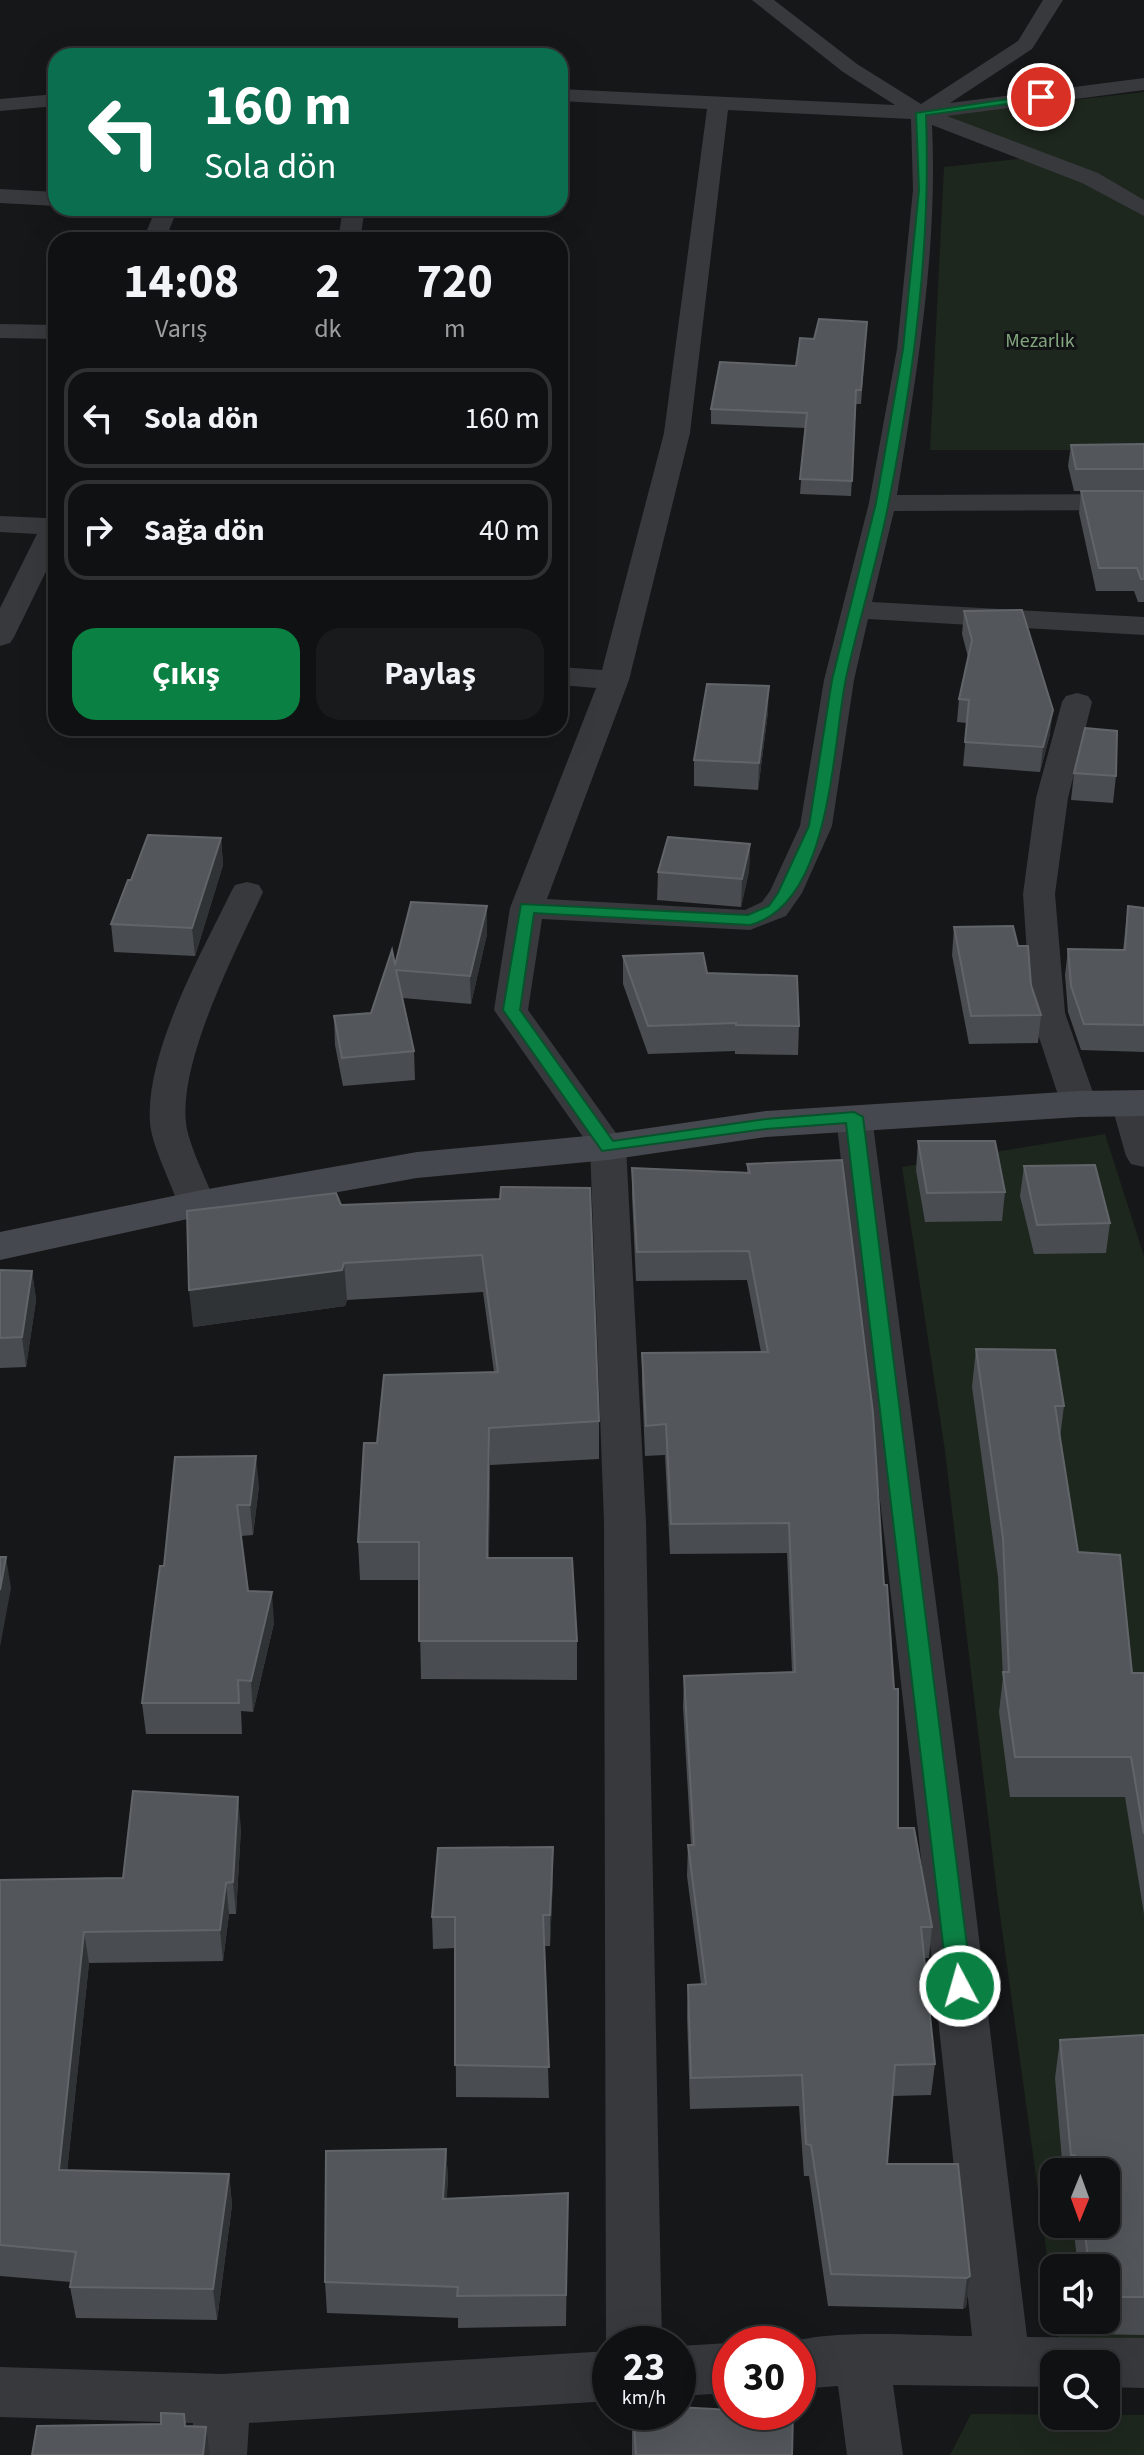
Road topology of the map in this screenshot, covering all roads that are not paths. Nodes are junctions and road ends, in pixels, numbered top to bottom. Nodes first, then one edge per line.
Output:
1 (762, 0) edge
2 (1053, 0) edge
3 (1144, 84) edge
4 (568, 95) edge
5 (48, 101) edge
6 (718, 103) junction
7 (0, 105) edge
8 (921, 113) junction
9 (0, 196) edge
10 (48, 199) edge
11 (1144, 209) edge
12 (0, 331) edge
13 (48, 332) edge
14 (1144, 502) edge
15 (882, 503) junction
16 (0, 524) edge
17 (48, 525) edge
18 (48, 539) edge
19 (854, 610) junction
20 (1144, 626) edge
21 (0, 637) edge
22 (568, 677) edge
23 (614, 680) junction
24 (1077, 702) dead end
25 (247, 892) dead end
26 (527, 908) junction
27 (1137, 1103) edge
28 (1079, 1104) junction
29 (854, 1117) junction
30 (608, 1147) junction
31 (1144, 1156) edge
32 (197, 1204) junction
33 (0, 1246) edge
34 (634, 2326) edge
35 (862, 2360) junction
36 (1002, 2360) junction
37 (816, 2363) edge
38 (1144, 2363) edge
39 (592, 2377) edge
40 (0, 2392) edge
41 (222, 2399) junction
42 (219, 2455) edge
43 (875, 2455) edge

1 - 8 street
2 - 8 street
3 - 8 street
4 - 6 street
5 - 7 street
6 - 8 street
6 - 23 street
8 - 11 street
8 - 15 street
9 - 10 street
12 - 13 street
14 - 15 street
15 - 19 street
16 - 17 street
18 - 21 street
19 - 20 street
19 - 26 street
22 - 23 street
23 - 26 street
24 - 28 street
25 - 32 street
26 - 30 street
27 - 28 main road
27 - 31 street
28 - 29 main road
29 - 30 main road
29 - 36 street
30 - 32 main road
30 - 34 street
32 - 33 main road
35 - 36 street
35 - 37 street
35 - 43 street
36 - 38 street
39 - 41 street
40 - 41 street
41 - 42 street

